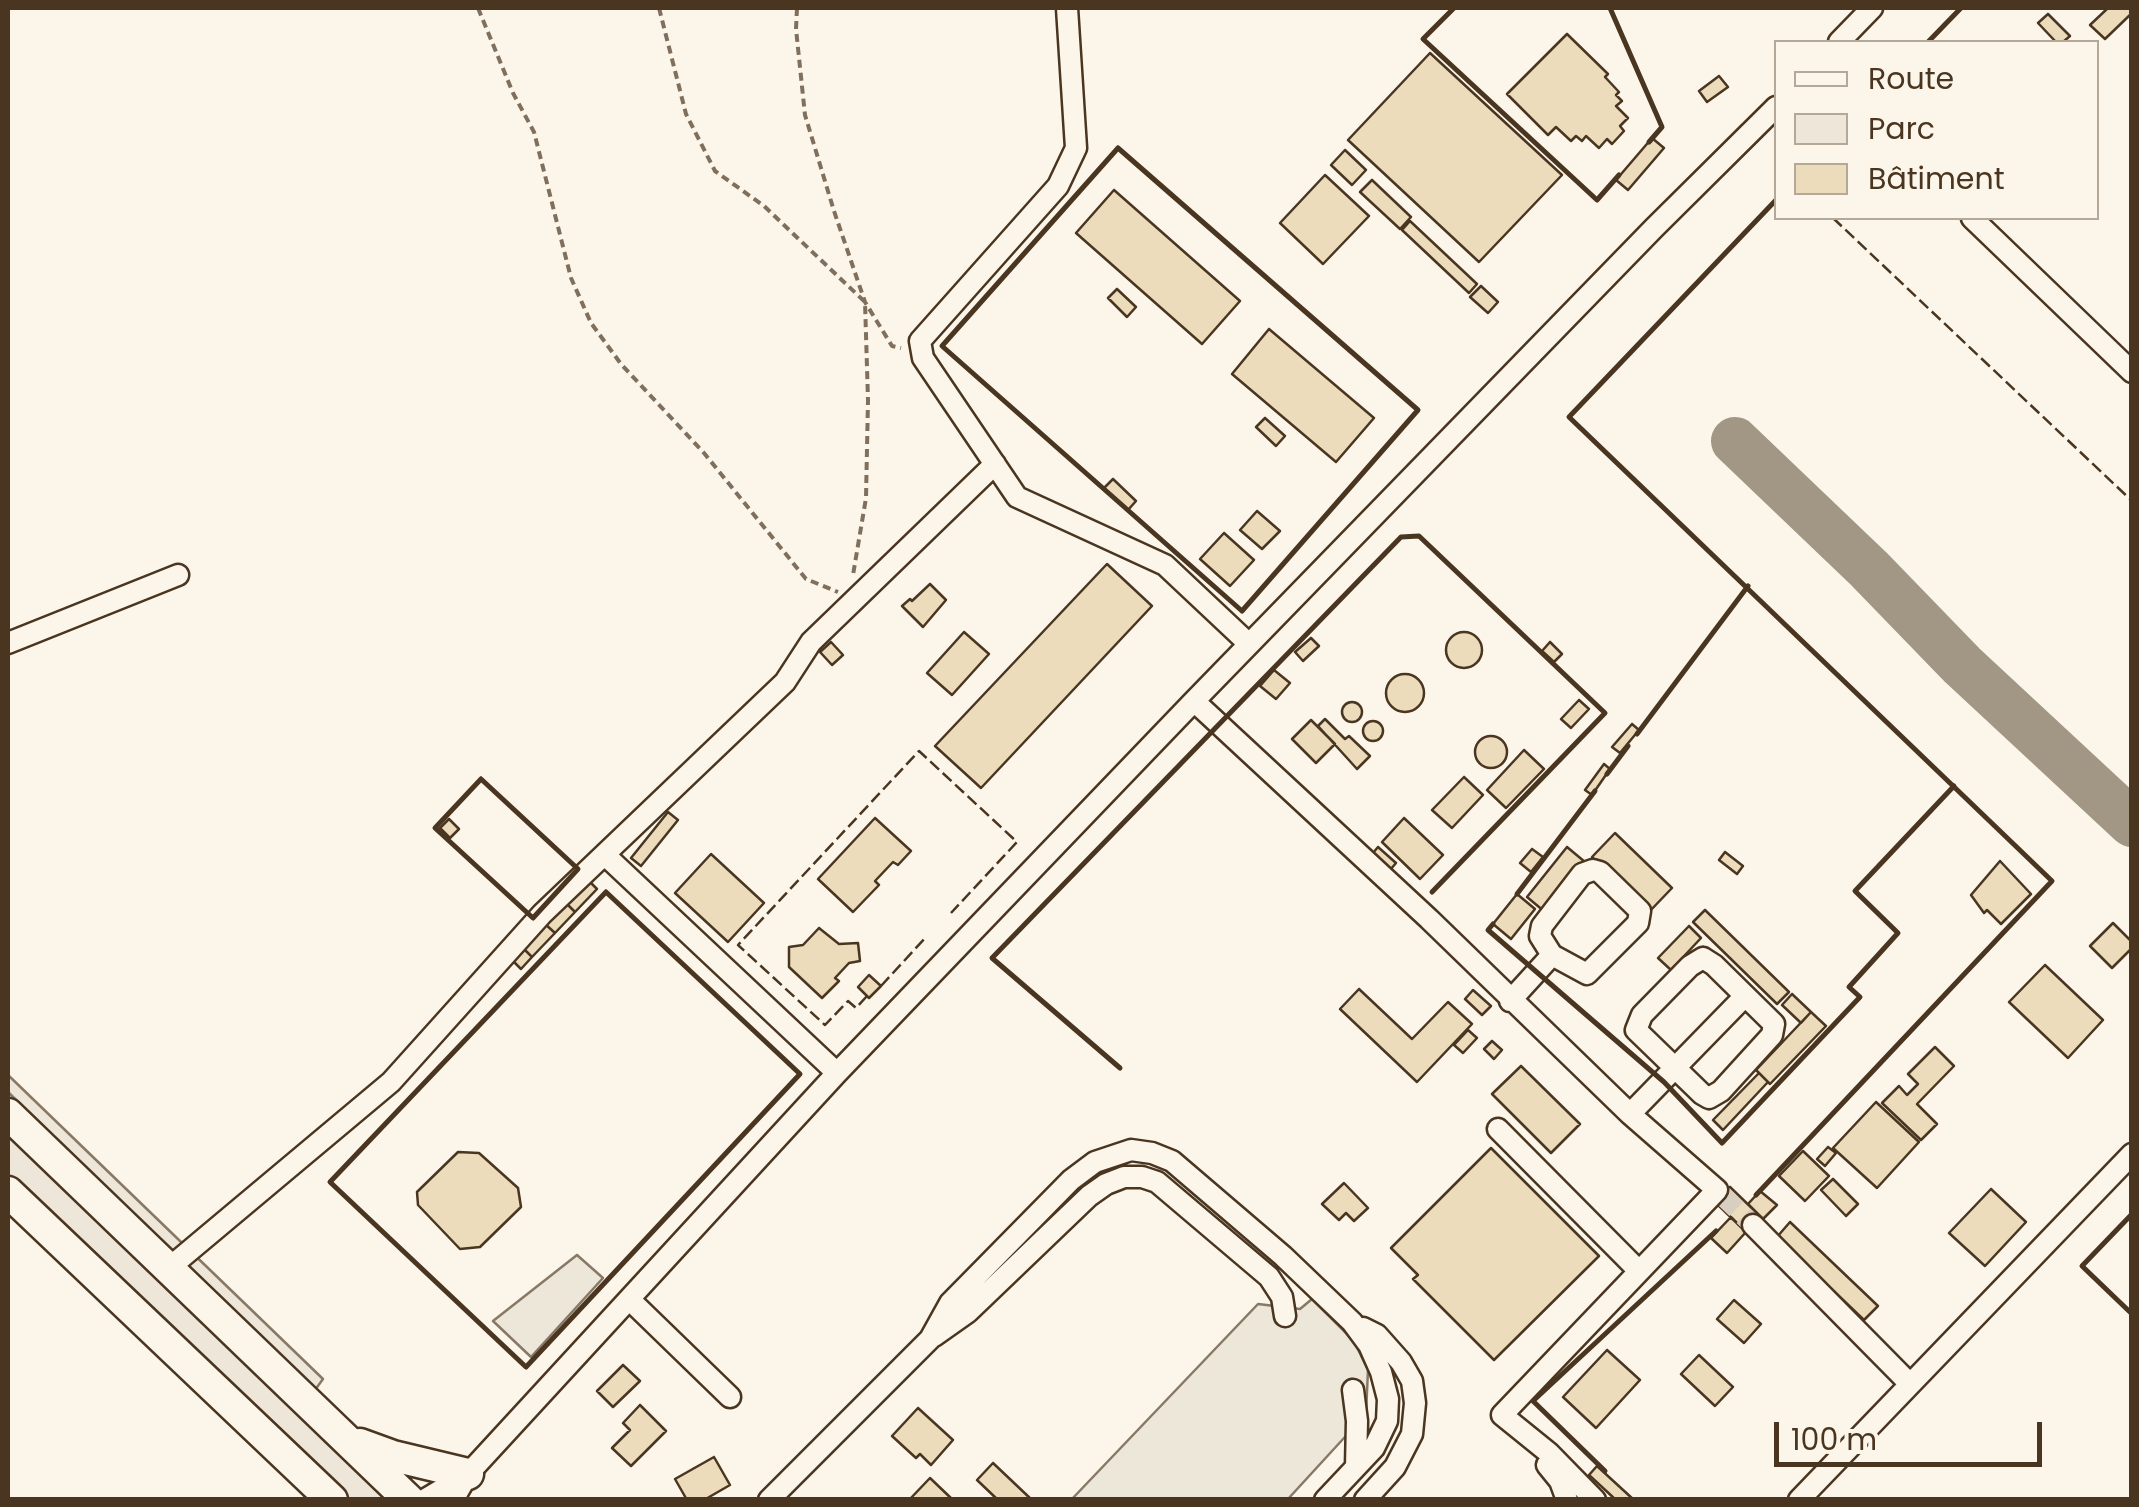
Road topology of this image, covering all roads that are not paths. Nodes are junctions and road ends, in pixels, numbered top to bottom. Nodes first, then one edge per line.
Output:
1 (1067, 8) edge
2 (1872, 8) edge
3 (1842, 40) edge
4 (1774, 109) edge
5 (1974, 220) edge
6 (2132, 372) edge
7 (994, 464) junction
8 (178, 575) dead end
9 (8, 643) edge
10 (1249, 644) junction
11 (1194, 701) junction
12 (605, 855) junction
13 (1552, 955) junction
14 (1745, 996) junction
15 (1510, 1001) junction
16 (1675, 1070) junction
17 (838, 1073) junction
18 (8, 1114) edge
19 (1630, 1114) junction
20 (1498, 1129) dead end
21 (2132, 1154) edge
22 (8, 1192) edge
23 (1753, 1225) tunnel mouth
24 (169, 1268) junction
25 (1639, 1272) junction
26 (629, 1299) junction
27 (1291, 1318) dead end
28 (1352, 1322) junction
29 (930, 1339) junction
30 (1910, 1384) junction
31 (1353, 1390) dead end
32 (730, 1397) dead end
33 (1502, 1415) junction
34 (349, 1440) junction
35 (1356, 1468) junction
36 (465, 1491) edge
37 (332, 1500) edge
38 (409, 1500) edge
39 (424, 1500) edge
40 (770, 1500) edge
41 (1325, 1500) edge
42 (1365, 1500) edge
43 (1567, 1500) edge
44 (1594, 1500) edge
45 (1799, 1500) edge

1 - 7 street
2 - 3 street
4 - 10 street
5 - 6 street
7 - 10 street
7 - 12 street
8 - 9 street
10 - 11 street
11 - 15 street
11 - 17 street
12 - 17 street
12 - 24 street
13 - 13 street
13 - 15 street
14 - 16 street
14 - 16 street
14 - 16 street
15 - 19 street
16 - 19 street
17 - 26 street
18 - 24 highway
19 - 25 street
20 - 25 street
21 - 30 street
22 - 37 highway
23 - 30 street
24 - 34 highway
25 - 33 street
26 - 32 street
26 - 36 street
27 - 29 street
28 - 29 street
28 - 35 street
28 - 42 street
29 - 40 street
30 - 45 street
31 - 35 street
33 - 43 street
33 - 44 street
34 - 36 highway
34 - 38 highway
35 - 41 street
36 - 39 street

